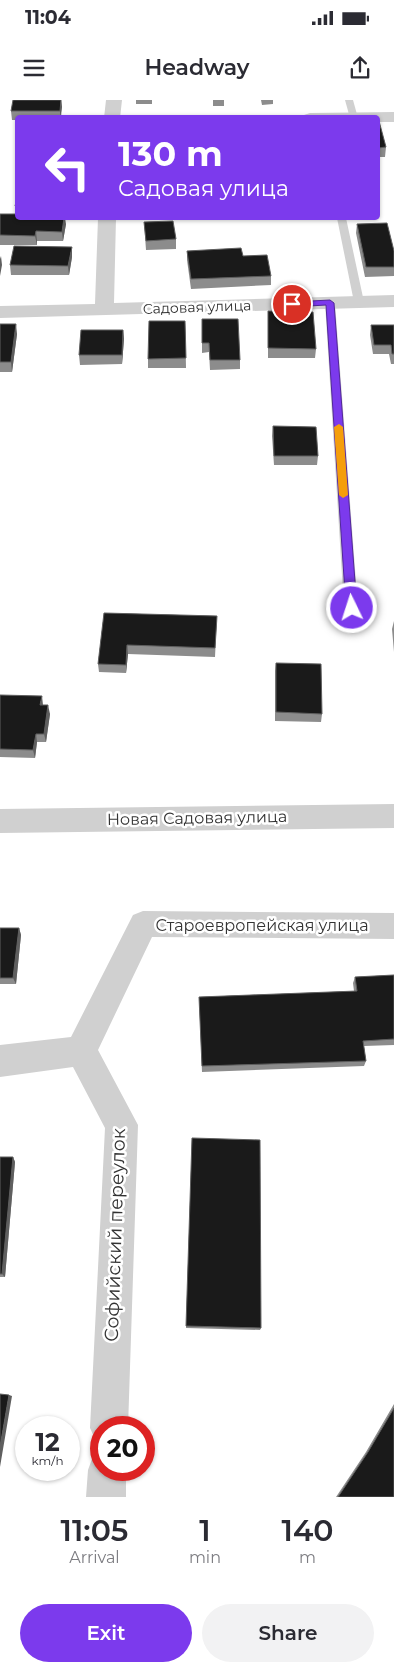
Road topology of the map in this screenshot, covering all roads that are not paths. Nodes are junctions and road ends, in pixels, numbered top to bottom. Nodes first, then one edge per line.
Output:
1 (114, 100) edge
2 (349, 100) edge
3 (112, 115) edge
4 (353, 115) edge
5 (380, 117) edge
6 (394, 117) edge
7 (107, 220) edge
8 (341, 220) edge
9 (394, 301) edge
10 (360, 302) junction
11 (330, 303) junction
12 (104, 310) junction
13 (0, 312) edge
14 (352, 608) dead end
15 (394, 816) edge
16 (0, 821) edge
17 (394, 926) edge
18 (81, 1051) junction
19 (0, 1061) edge
20 (110, 1416) edge
21 (107, 1481) edge
22 (106, 1497) edge

1 - 3 street
2 - 4 lane
5 - 6 street
7 - 12 street
8 - 10 lane
9 - 10 street, Садовая улица
10 - 11 street, Садовая улица
11 - 12 street, Садовая улица
11 - 14 lane
12 - 13 street, Садовая улица
15 - 16 street, Новая Садовая улица
17 - 18 street, Староевропейская улица
18 - 19 street
18 - 20 street, Софийский переулок
21 - 22 street

